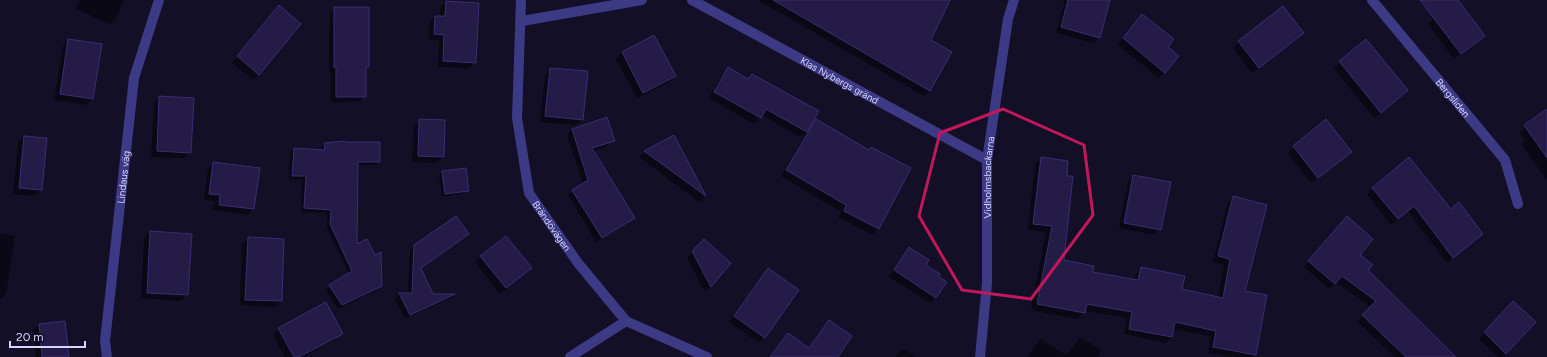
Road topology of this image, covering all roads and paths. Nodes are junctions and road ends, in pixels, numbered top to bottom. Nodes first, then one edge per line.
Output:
1 (159, 0) edge
2 (521, 0) edge
3 (642, 0) edge
4 (692, 0) edge
5 (1014, 0) edge
6 (1372, 0) edge
7 (522, 21) junction
8 (987, 160) junction
9 (1518, 204) dead end
10 (626, 321) junction
11 (107, 357) edge
12 (570, 357) edge
13 (707, 357) edge
14 (980, 357) edge

1 - 11 street, Lindaus väg
2 - 7 street, Brändövägen
3 - 7 street
4 - 8 street, Klas Nybergs gränd
5 - 8 street, Vidholmsbackarna
6 - 9 street, Bergsliden
7 - 10 street, Brändövägen
8 - 14 street, Vidholmsbackarna
10 - 12 street
10 - 13 street, Brändövägen

